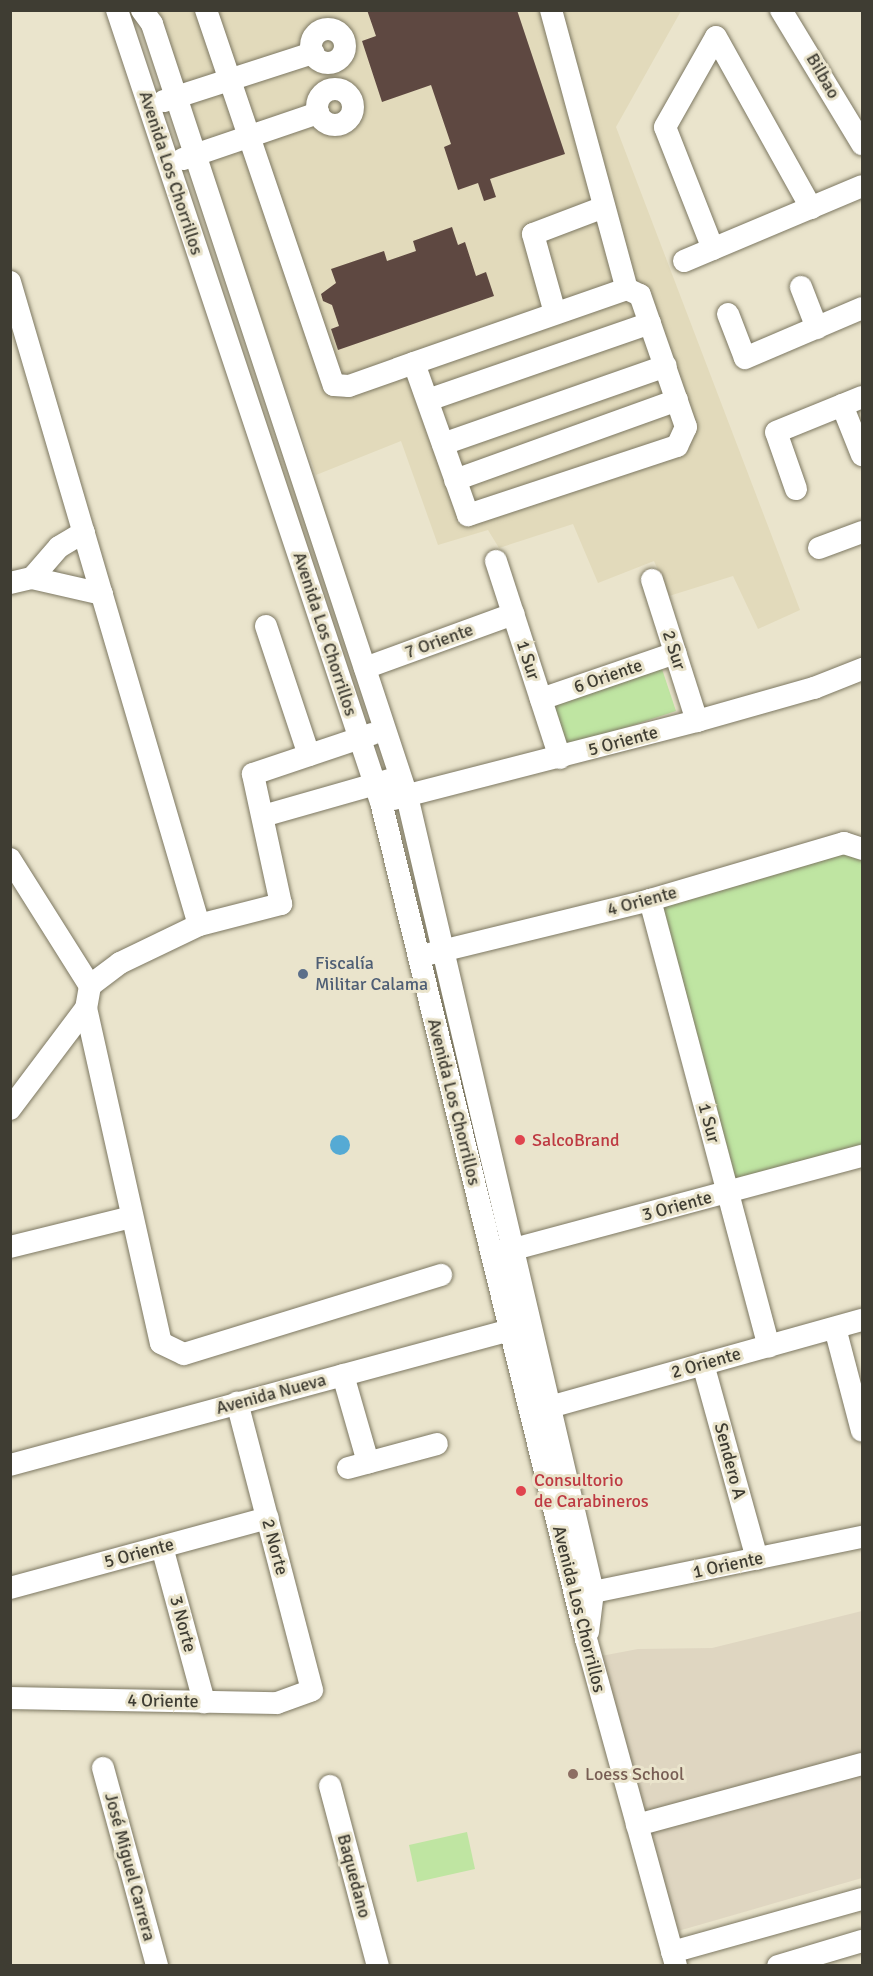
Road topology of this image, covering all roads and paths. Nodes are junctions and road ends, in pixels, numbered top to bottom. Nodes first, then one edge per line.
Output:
1 (117, 10) edge
2 (206, 10) edge
3 (551, 10) edge
4 (781, 10) edge
5 (145, 14) edge
6 (320, 20) edge
7 (127, 43) junction
8 (313, 53) junction
9 (228, 80) junction
10 (177, 97) junction
11 (148, 106) junction
12 (318, 113) dead end
13 (248, 137) junction
14 (862, 144) edge
15 (196, 155) junction
16 (167, 164) junction
17 (862, 186) edge
18 (604, 207) junction
19 (811, 208) junction
20 (713, 249) junction
21 (684, 261) dead end
22 (10, 282) edge
23 (801, 287) dead end
24 (627, 289) junction
25 (862, 308) edge
26 (555, 313) junction
27 (728, 314) dead end
28 (650, 323) junction
29 (817, 328) junction
30 (414, 363) junction
31 (666, 366) junction
32 (428, 400) junction
33 (677, 400) junction
34 (852, 401) edge
35 (443, 444) junction
36 (862, 455) edge
37 (455, 480) junction
38 (796, 489) dead end
39 (862, 531) edge
40 (84, 532) junction
41 (819, 548) dead end
42 (496, 561) dead end
43 (21, 580) edge
44 (652, 580) dead end
45 (102, 594) junction
46 (513, 614) junction
47 (266, 626) dead end
48 (675, 653) junction
49 (365, 668) junction
50 (862, 669) edge
51 (541, 699) junction
52 (697, 721) junction
53 (385, 730) junction
54 (359, 738) junction
55 (309, 755) junction
56 (560, 758) junction
57 (404, 787) junction
58 (378, 793) junction
59 (263, 816) junction
60 (862, 849) edge
61 (10, 859) edge
62 (650, 900) junction
63 (199, 925) junction
64 (443, 950) junction
65 (419, 956) junction
66 (90, 986) junction
67 (86, 1008) junction
68 (10, 1109) edge
69 (483, 1119) junction
70 (460, 1124) junction
71 (862, 1156) edge
72 (727, 1192) junction
73 (131, 1217) junction
74 (10, 1247) edge
75 (502, 1252) junction
76 (441, 1275) dead end
77 (862, 1320) edge
78 (520, 1327) junction
79 (835, 1328) junction
80 (769, 1346) junction
81 (703, 1364) junction
82 (343, 1375) junction
83 (237, 1403) junction
84 (550, 1407) junction
85 (862, 1431) edge
86 (437, 1444) dead end
87 (10, 1465) edge
88 (268, 1518) junction
89 (862, 1537) edge
90 (162, 1547) junction
91 (757, 1559) junction
92 (10, 1588) edge
93 (593, 1592) junction
94 (586, 1639) junction
95 (312, 1690) joint
96 (10, 1698) edge
97 (204, 1702) junction
98 (862, 1764) edge
99 (103, 1768) dead end
100 (330, 1786) dead end
101 (637, 1825) junction
102 (862, 1899) edge
103 (862, 1941) edge
104 (674, 1959) edge
105 (811, 1961) edge
106 (157, 1965) edge
107 (378, 1965) edge
108 (778, 1965) edge

1 - 7 street, Avenida Los Chorrillos
2 - 9 street
3 - 18 street
4 - 14 street, Bilbao
5 - 7 street
5 - 10 street, Avenida Los Chorrillos
6 - 8 street
6 - 8 street
7 - 11 street, Avenida Los Chorrillos
8 - 9 street
9 - 10 street
9 - 13 street
10 - 11 street
10 - 15 street, Avenida Los Chorrillos
11 - 16 street, Avenida Los Chorrillos
12 - 13 street
13 - 15 street
13 - 30 street
15 - 16 street
15 - 49 street, Avenida Los Chorrillos
16 - 54 street, Avenida Los Chorrillos
17 - 19 street
18 - 24 street
18 - 26 street
19 - 20 street
19 - 20 street
20 - 21 street
22 - 40 street
23 - 29 street
24 - 26 street
24 - 28 street
25 - 29 street
26 - 30 street
27 - 29 street
28 - 31 street
28 - 32 street
30 - 32 street
31 - 33 street
31 - 35 street
32 - 35 street
33 - 37 street
33 - 37 street
34 - 36 street
34 - 38 street
35 - 37 street
39 - 41 street
40 - 43 street
40 - 45 street
42 - 46 street, 1 Sur
43 - 45 street
44 - 48 street, 2 Sur
45 - 63 street
46 - 49 street, 7 Oriente
46 - 51 street, 1 Sur
47 - 55 street
48 - 51 street, 6 Oriente
48 - 52 street, 2 Sur
49 - 53 street, Avenida Los Chorrillos
50 - 52 street, 5 Oriente
51 - 56 street, 1 Sur
52 - 56 street, 5 Oriente
53 - 54 street
53 - 57 street, Avenida Los Chorrillos
54 - 55 street
54 - 58 street, Avenida Los Chorrillos
55 - 59 street
56 - 57 street, 5 Oriente
57 - 58 street, 5 Oriente
57 - 64 street, Avenida Los Chorrillos
58 - 59 street, 5 Oriente
58 - 65 street, Avenida Los Chorrillos
59 - 63 street
60 - 62 street, 4 Oriente
61 - 66 street
62 - 64 street, 4 Oriente
62 - 72 street, 1 Sur
63 - 66 street
64 - 65 street, 4 Oriente
64 - 69 street, Avenida Los Chorrillos
65 - 70 street, Avenida Los Chorrillos
66 - 67 street
67 - 68 street
67 - 73 street
69 - 70 street
69 - 75 street, Avenida Los Chorrillos
70 - 75 street, Avenida Los Chorrillos
71 - 72 street, 3 Oriente
72 - 75 street, 3 Oriente
72 - 80 street, 1 Sur
73 - 74 street
73 - 76 street
75 - 78 street, Avenida Los Chorrillos
77 - 79 street, 2 Oriente
78 - 82 street, Avenida Nueva
78 - 84 street, Avenida Los Chorrillos
78 - 94 street, Avenida Los Chorrillos
79 - 80 street, 2 Oriente
79 - 85 street
80 - 81 street, 2 Oriente
81 - 84 street, 2 Oriente
81 - 91 street, Sendero A
82 - 83 street, Avenida Nueva
82 - 86 street
83 - 87 street, Avenida Nueva
83 - 88 street, 2 Norte
84 - 93 street, Avenida Los Chorrillos
88 - 90 street, 5 Oriente
88 - 95 street, 2 Norte
89 - 91 street, 1 Oriente
90 - 92 street, 5 Oriente
90 - 97 street, 3 Norte
91 - 93 street, 1 Oriente
93 - 94 street
94 - 101 street, Avenida Los Chorrillos
95 - 97 street, 4 Oriente
96 - 97 street, 4 Oriente
98 - 101 street
99 - 106 street, José Miguel Carrera
100 - 107 street, Baquedano
101 - 104 street, Avenida Los Chorrillos
102 - 104 street
103 - 105 street
105 - 108 street

